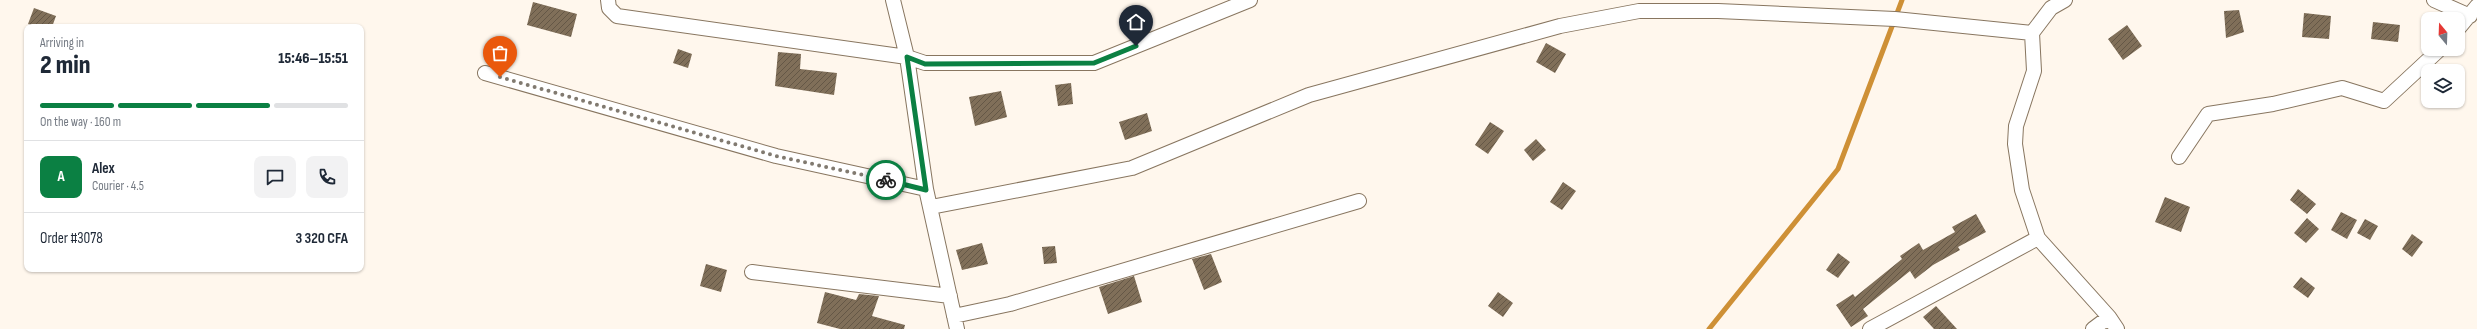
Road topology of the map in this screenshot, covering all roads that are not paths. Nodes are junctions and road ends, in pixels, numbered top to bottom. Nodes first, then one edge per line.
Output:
1 (608, 0) edge
2 (893, 0) edge
3 (1250, 0) edge
4 (2065, 0) edge
5 (2434, 0) edge
6 (2473, 11) edge
7 (2465, 21) edge
8 (2032, 34) junction
9 (2432, 56) edge
10 (907, 57) junction
11 (485, 73) dead end
12 (2179, 157) dead end
13 (926, 190) junction
14 (1359, 201) dead end
15 (931, 207) junction
16 (2038, 238) junction
17 (752, 272) dead end
18 (950, 296) junction
19 (2109, 317) junction
20 (956, 322) edge
21 (1870, 329) edge
22 (2093, 329) edge
23 (2117, 329) edge

1 - 10 street
2 - 10 street
3 - 10 street
4 - 8 street
5 - 6 street
6 - 7 street
8 - 15 street
8 - 16 street
9 - 12 street
10 - 13 street
11 - 13 street
13 - 15 street
14 - 20 street
15 - 18 street
16 - 19 street
16 - 21 street
17 - 18 street
18 - 20 street
19 - 22 street
19 - 23 street

